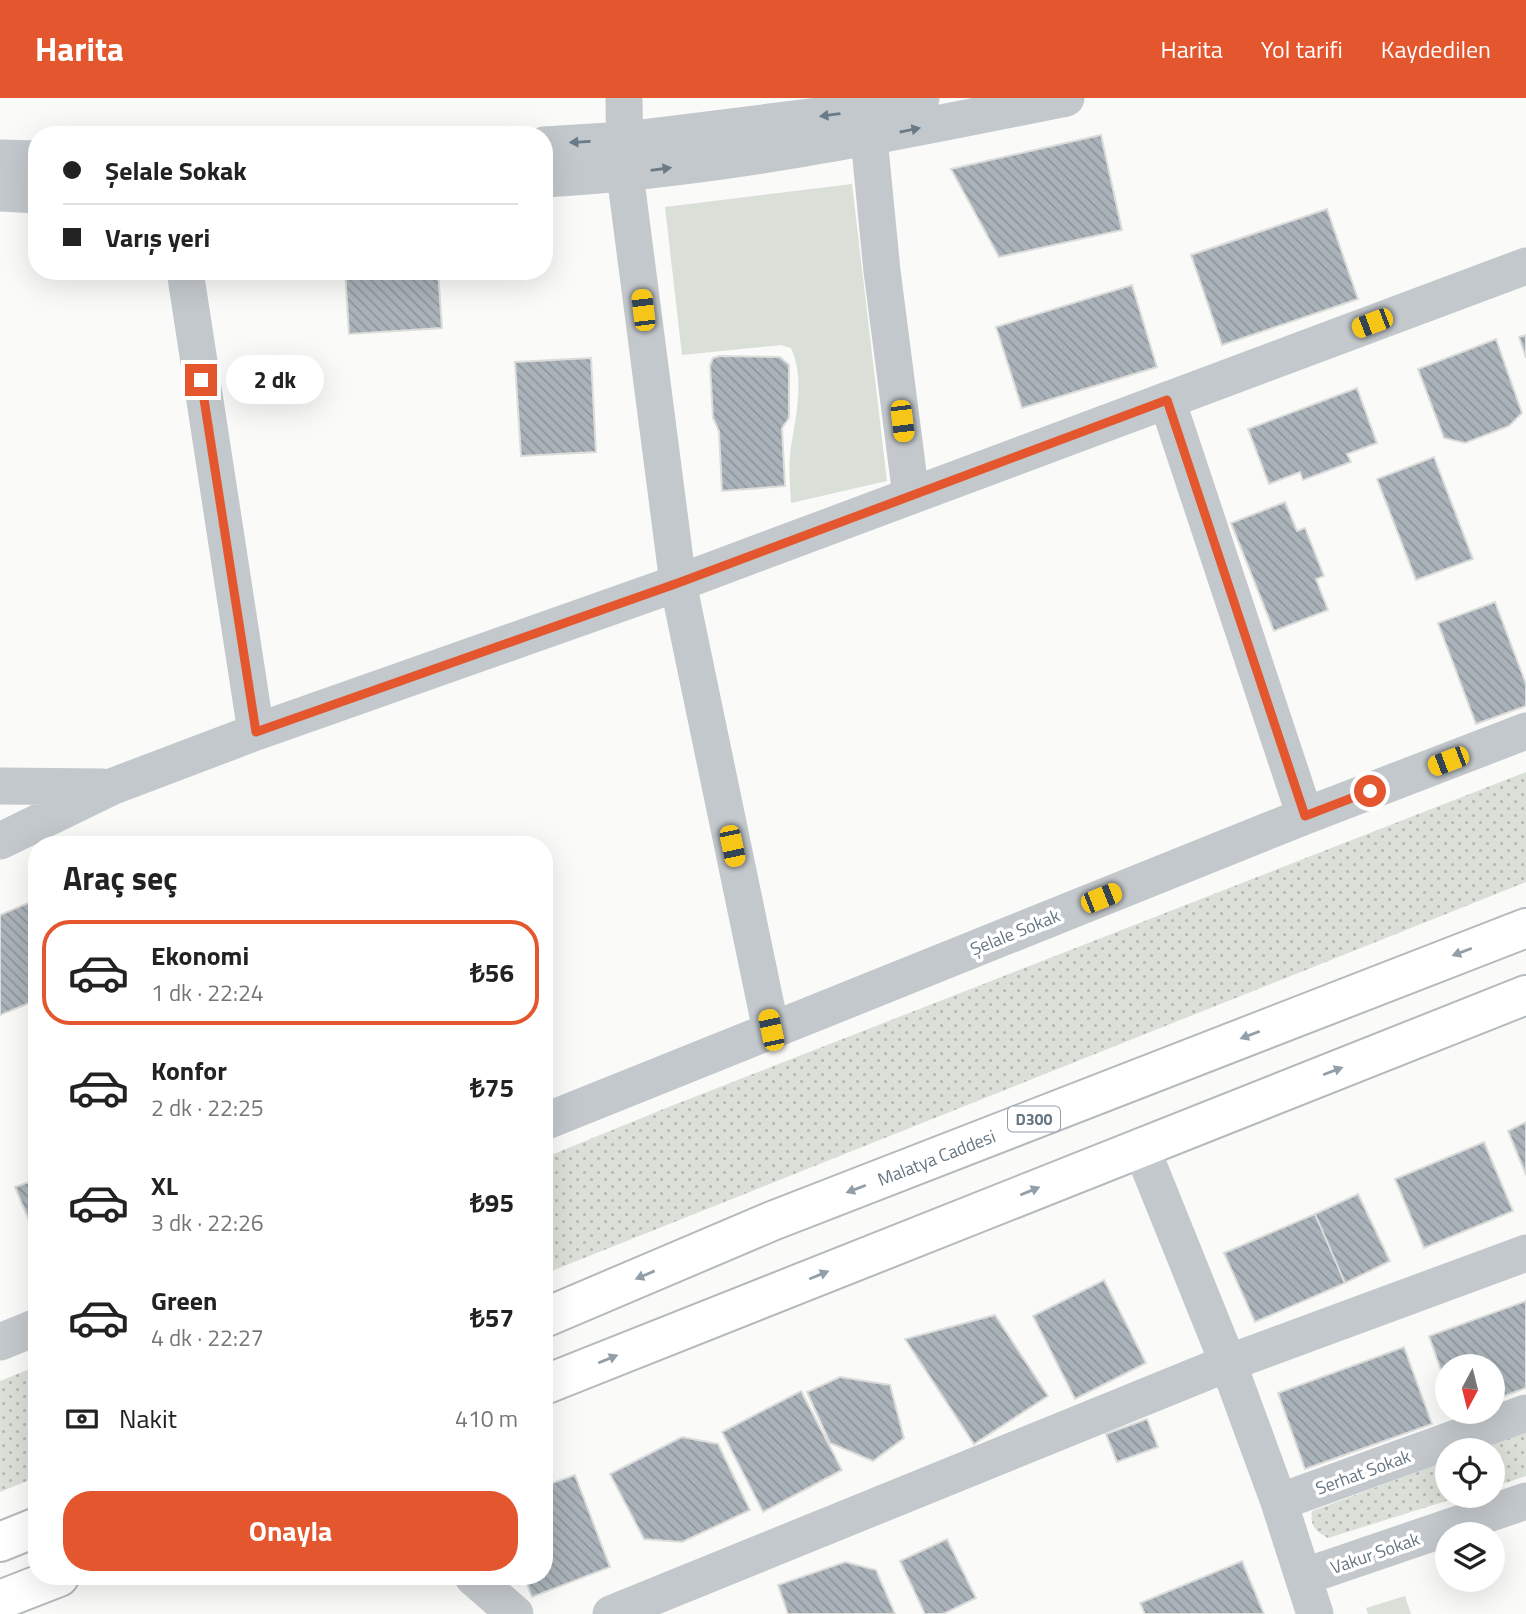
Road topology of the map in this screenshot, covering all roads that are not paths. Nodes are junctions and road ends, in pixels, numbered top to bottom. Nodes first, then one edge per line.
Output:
1 (624, 98) edge
2 (921, 98) edge
3 (1066, 98) edge
4 (869, 138) junction
5 (553, 146) edge
6 (625, 157) junction
7 (0, 158) edge
8 (28, 159) edge
9 (553, 177) edge
10 (0, 193) edge
11 (28, 195) edge
12 (1526, 266) edge
13 (186, 280) edge
14 (1167, 400) junction
15 (911, 496) junction
16 (678, 583) junction
17 (1526, 731) edge
18 (256, 732) junction
19 (0, 786) edge
20 (111, 787) junction
21 (1305, 816) junction
22 (0, 841) edge
23 (1526, 928) edge
24 (1526, 995) edge
25 (771, 1030) junction
26 (553, 1118) edge
27 (1141, 1147) junction
28 (1526, 1253) edge
29 (553, 1314) edge
30 (28, 1331) edge
31 (0, 1342) edge
32 (1228, 1363) junction
33 (553, 1381) edge
34 (1526, 1413) edge
35 (1279, 1502) junction
36 (1526, 1502) edge
37 (28, 1531) edge
38 (0, 1542) edge
39 (1303, 1577) junction
40 (38, 1585) edge
41 (482, 1585) edge
42 (0, 1600) edge
43 (515, 1614) edge
44 (611, 1614) edge
45 (1315, 1614) edge

1 - 6 street
2 -> 6 street
4 -> 3 street
6 -> 4 street
4 - 15 street
6 -> 5 street
6 - 9 street
6 - 16 street
7 - 8 street
10 - 11 street
12 - 14 street
13 - 18 street
14 - 15 street
14 - 21 street
15 - 16 street
16 - 18 street
16 - 25 street
17 - 21 street, Şelale Sokak
18 - 20 street
19 - 20 street
20 - 22 street
21 - 25 street, Şelale Sokak
23 -> 29 highway, Malatya Caddesi / D300
27 -> 24 highway
25 - 26 street, Şelale Sokak
27 - 32 street
33 -> 27 highway
28 - 32 street
30 - 31 street
32 - 35 street
32 - 44 street
34 - 35 street, Serhat Sokak
35 - 39 street
36 - 39 street, Vakur Sokak
37 - 38 highway
39 - 45 street
40 - 42 highway
41 - 43 street

